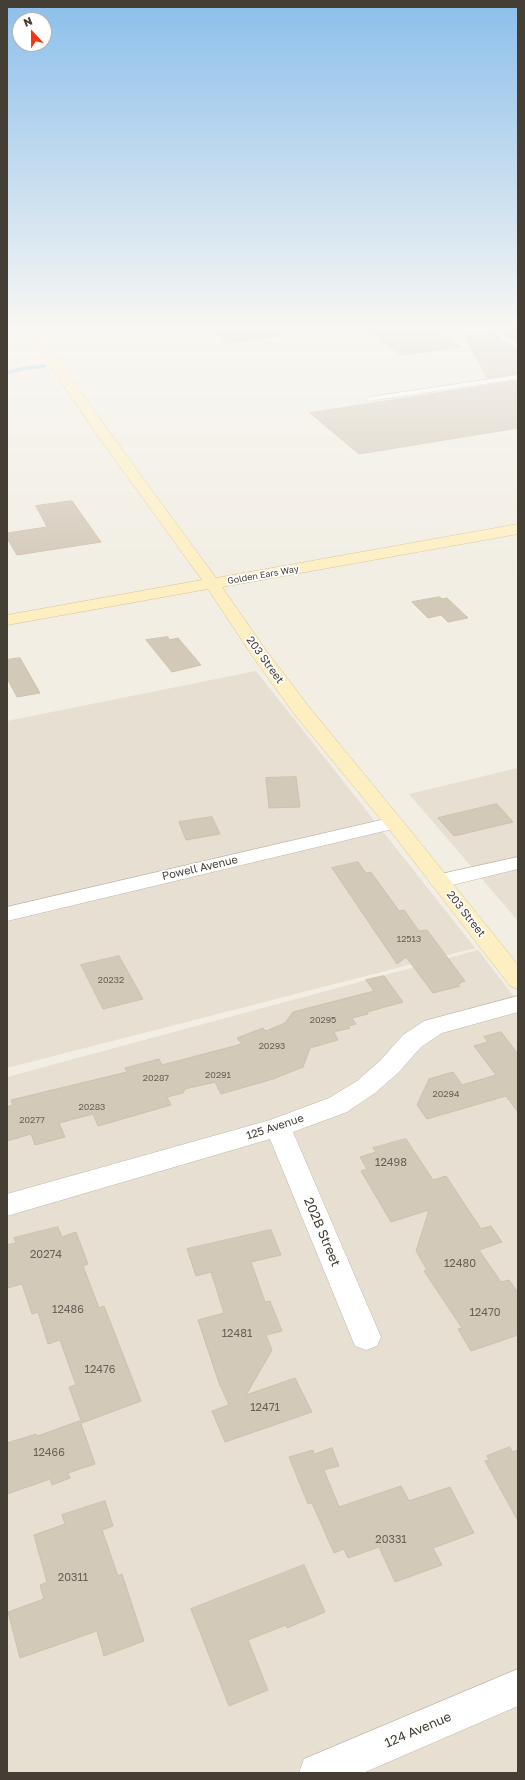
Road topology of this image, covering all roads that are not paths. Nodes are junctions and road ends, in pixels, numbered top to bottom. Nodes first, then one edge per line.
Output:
1 (86, 409) edge
2 (518, 529) edge
3 (212, 584) junction
4 (7, 620) edge
5 (394, 823) junction
6 (518, 863) edge
7 (440, 881) junction
8 (7, 914) edge
9 (518, 981) edge
10 (518, 1004) edge
11 (278, 1128) junction
12 (7, 1205) edge
13 (366, 1337) dead end
14 (518, 1686) edge
15 (318, 1773) edge

1 - 3 main road, 203 Street
2 - 3 main road, Golden Ears Way
3 - 4 main road, Golden Ears Way
3 - 5 main road, 203 Street
5 - 7 main road, 203 Street
5 - 8 street, Powell Avenue
6 - 7 street
7 - 9 main road, 203 Street
10 - 11 street, 125 Avenue
11 - 12 street, 125 Avenue
11 - 13 street, 202B Street
14 - 15 street, 124 Avenue

